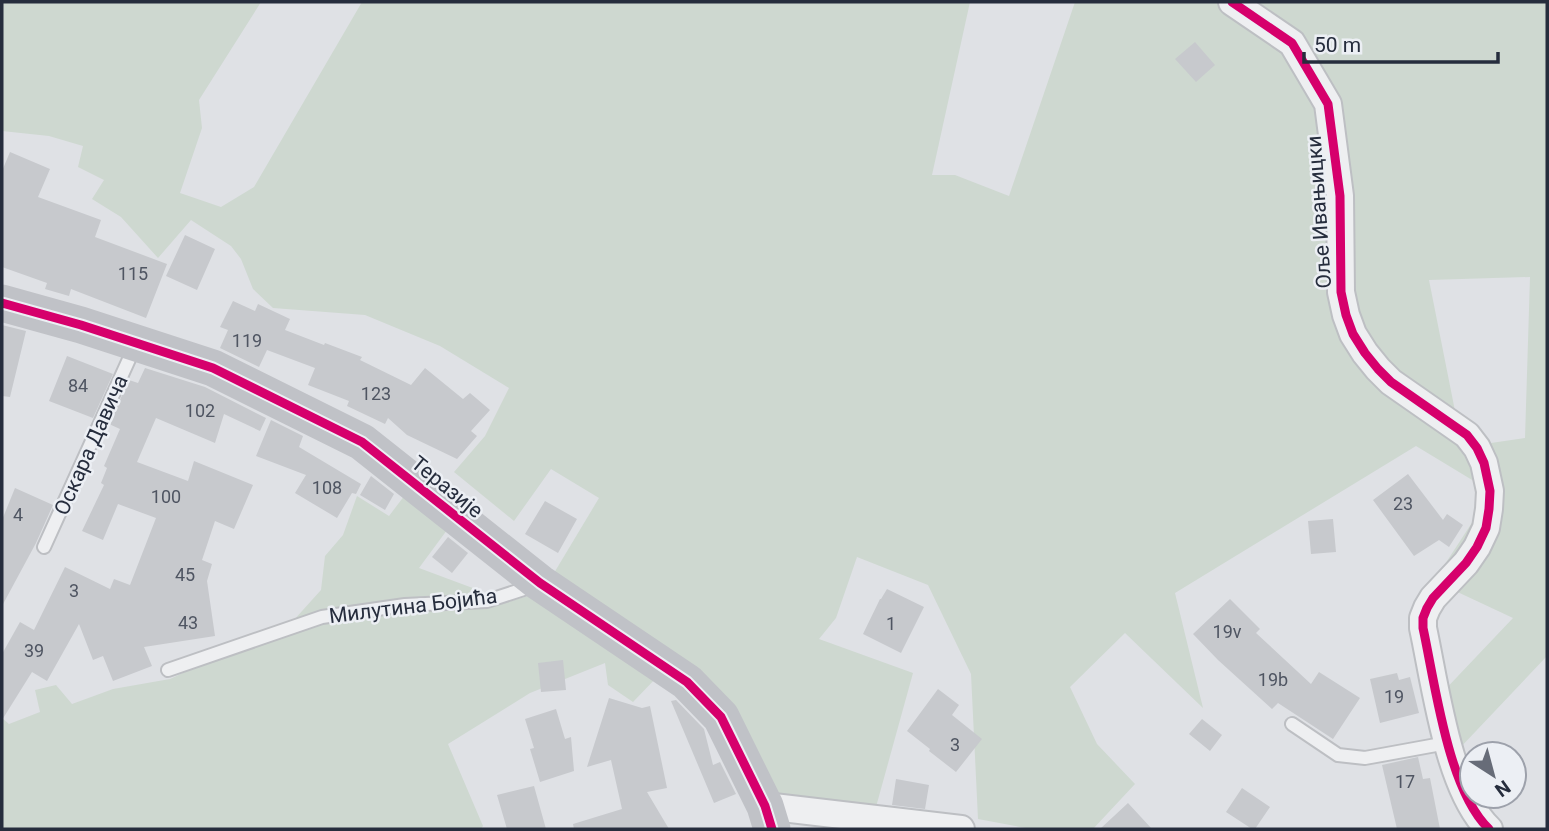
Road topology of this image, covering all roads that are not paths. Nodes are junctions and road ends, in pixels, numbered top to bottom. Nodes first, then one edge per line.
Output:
1 (1232, 2) edge
2 (2, 303) edge
3 (137, 343) junction
4 (44, 547) dead end
5 (540, 583) junction
6 (167, 670) dead end
7 (1292, 724) dead end
8 (1447, 743) junction
9 (768, 817) edge
10 (961, 829) edge
11 (1489, 829) edge

1 - 8 street, Оље Ивањицки
2 - 3 street, Теразије
3 - 4 lane, Оскара Давича
3 - 5 street, Теразије
5 - 6 lane, Милутина Бојића
5 - 9 street, Теразије
7 - 8 lane
8 - 11 street, Оље Ивањицки
9 - 10 street

